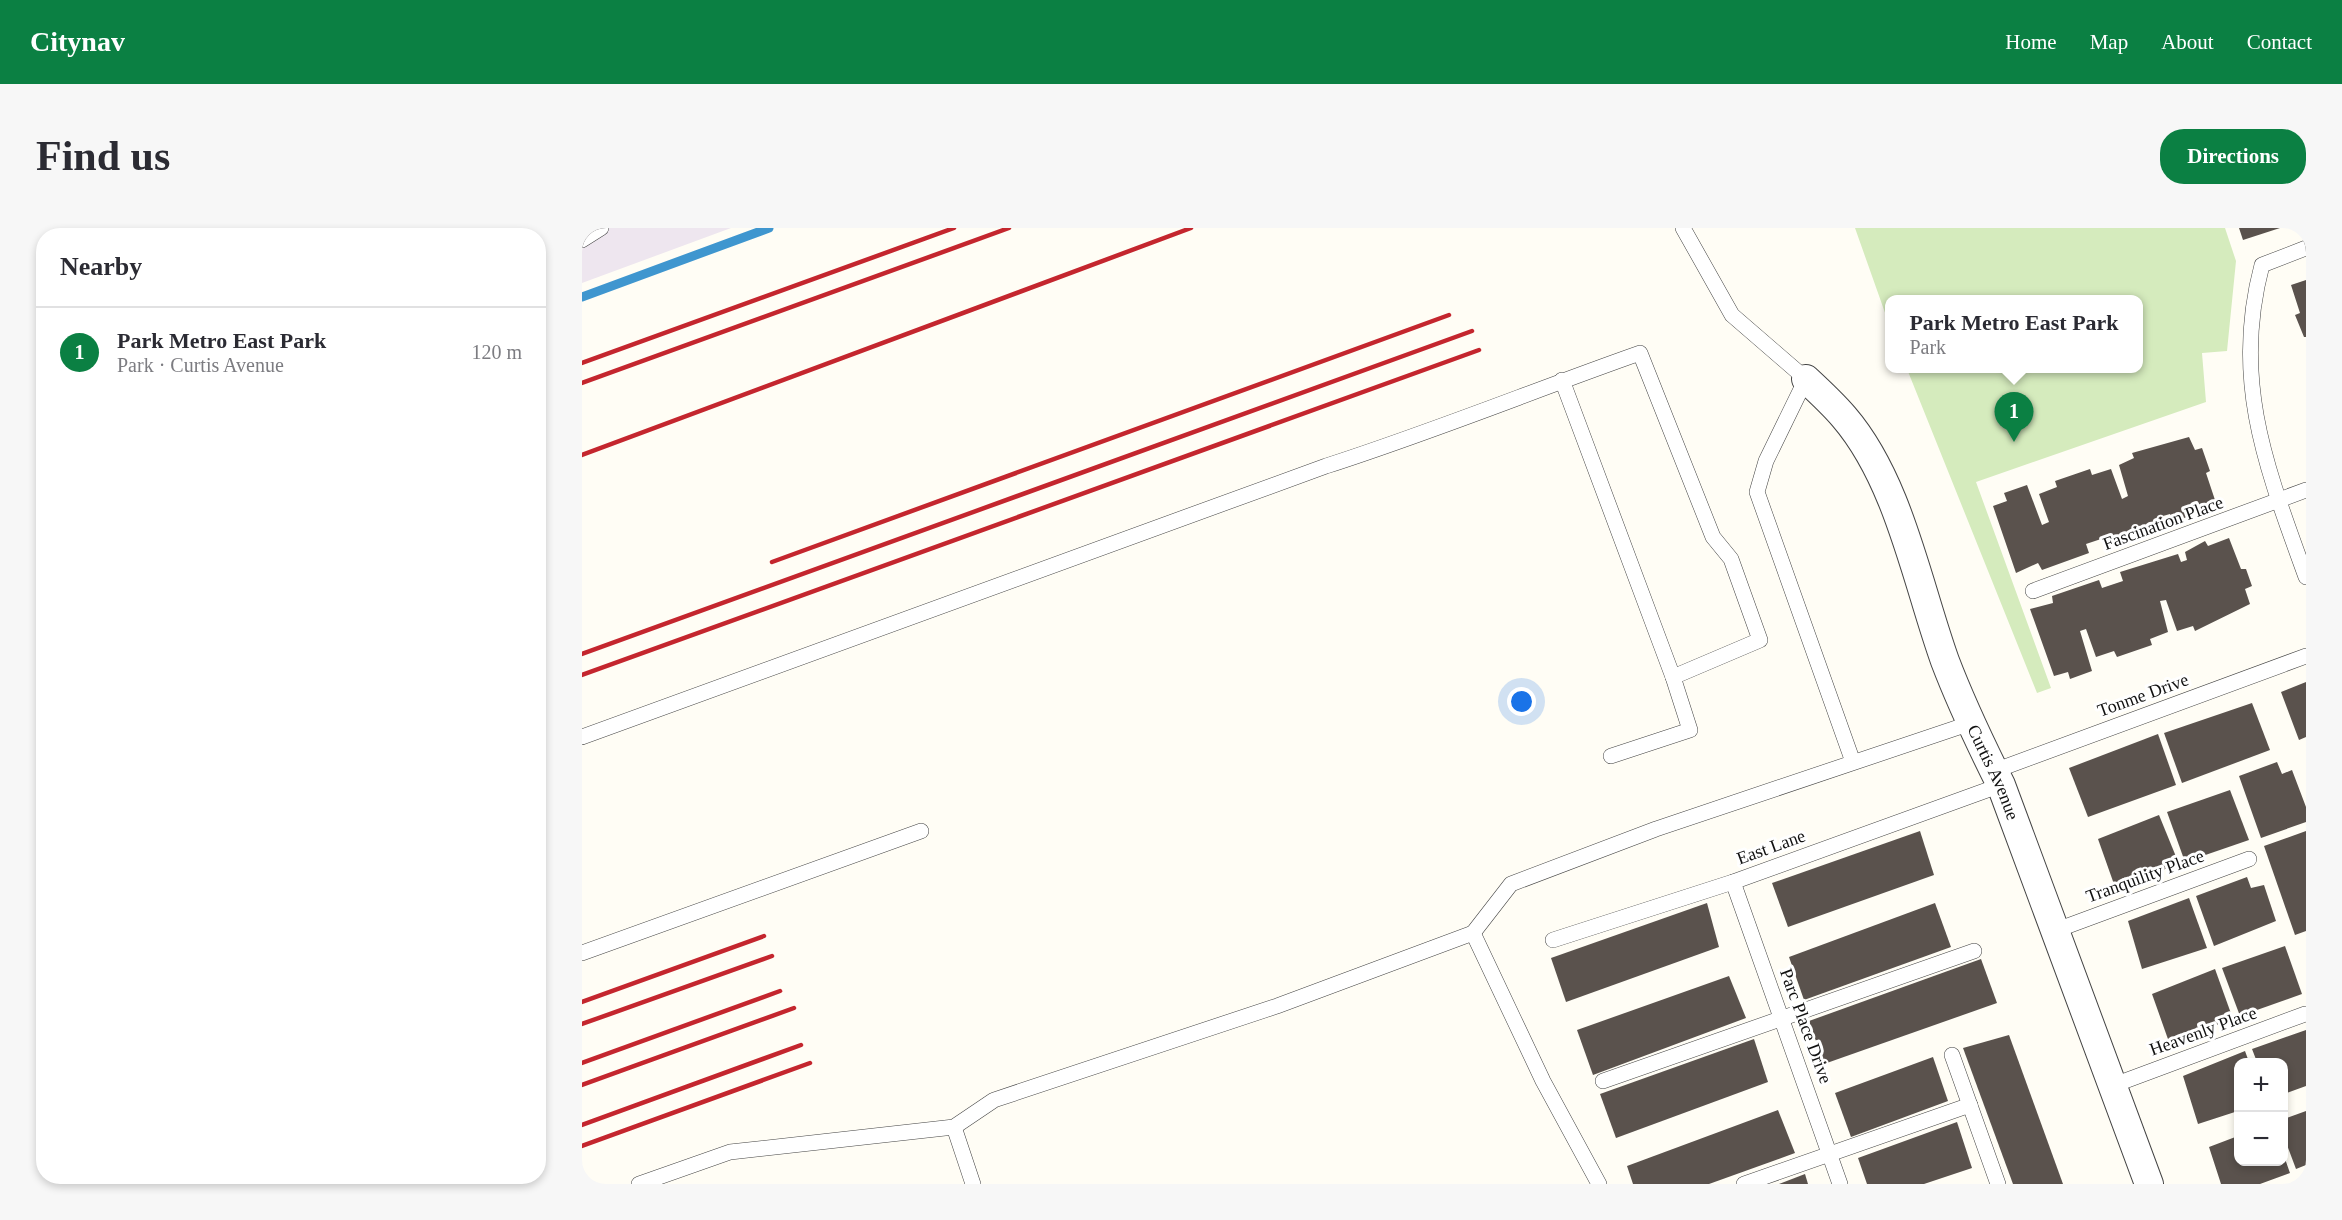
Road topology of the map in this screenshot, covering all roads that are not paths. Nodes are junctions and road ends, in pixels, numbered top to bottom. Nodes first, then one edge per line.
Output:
1 (602, 228) edge
2 (1683, 228) edge
3 (582, 240) edge
4 (2306, 248) edge
5 (1806, 379) junction
6 (1562, 380) junction
7 (2306, 490) edge
8 (2278, 501) junction
9 (2306, 577) edge
10 (2033, 591) dead end
11 (2306, 656) edge
12 (1673, 677) junction
13 (1971, 723) junction
14 (582, 737) edge
15 (1611, 756) dead end
16 (1853, 762) junction
17 (1998, 778) junction
18 (921, 831) dead end
19 (2249, 859) dead end
20 (1733, 882) junction
21 (2054, 931) junction
22 (1473, 933) junction
23 (1553, 940) dead end
24 (1974, 951) dead end
25 (582, 953) edge
26 (2306, 1014) edge
27 (1782, 1019) junction
28 (1952, 1055) dead end
29 (1602, 1081) dead end
30 (2114, 1085) junction
31 (1970, 1105) junction
32 (954, 1127) junction
33 (1831, 1154) junction
34 (639, 1184) edge
35 (973, 1184) edge
36 (1599, 1184) edge
37 (1744, 1184) edge
38 (1840, 1184) edge
39 (1998, 1184) edge
40 (2149, 1184) edge

1 - 3 lane
2 - 5 lane
4 - 8 lane
5 - 13 street, Curtis Avenue
5 - 16 lane
6 - 12 lane
6 - 12 lane
6 - 14 lane
7 - 8 lane, Fascination Place
8 - 9 lane
8 - 10 lane, Fascination Place
11 - 17 lane, Tonme Drive
12 - 15 lane
13 - 16 lane
13 - 17 street, Curtis Avenue
16 - 22 lane
17 - 20 lane, East Lane
17 - 21 street, Curtis Avenue
18 - 25 lane
19 - 21 lane, Tranquility Place
20 - 23 lane, East Lane
20 - 27 lane, Parc Place Drive
21 - 30 street, Curtis Avenue
22 - 32 lane
22 - 36 lane
24 - 27 lane
26 - 30 lane, Heavenly Place
27 - 29 lane
27 - 33 lane, Parc Place Drive
28 - 31 lane
30 - 40 street, Curtis Avenue
31 - 33 lane
31 - 39 lane
32 - 34 lane
32 - 35 lane
33 - 37 lane
33 - 38 lane, Parc Place Drive

